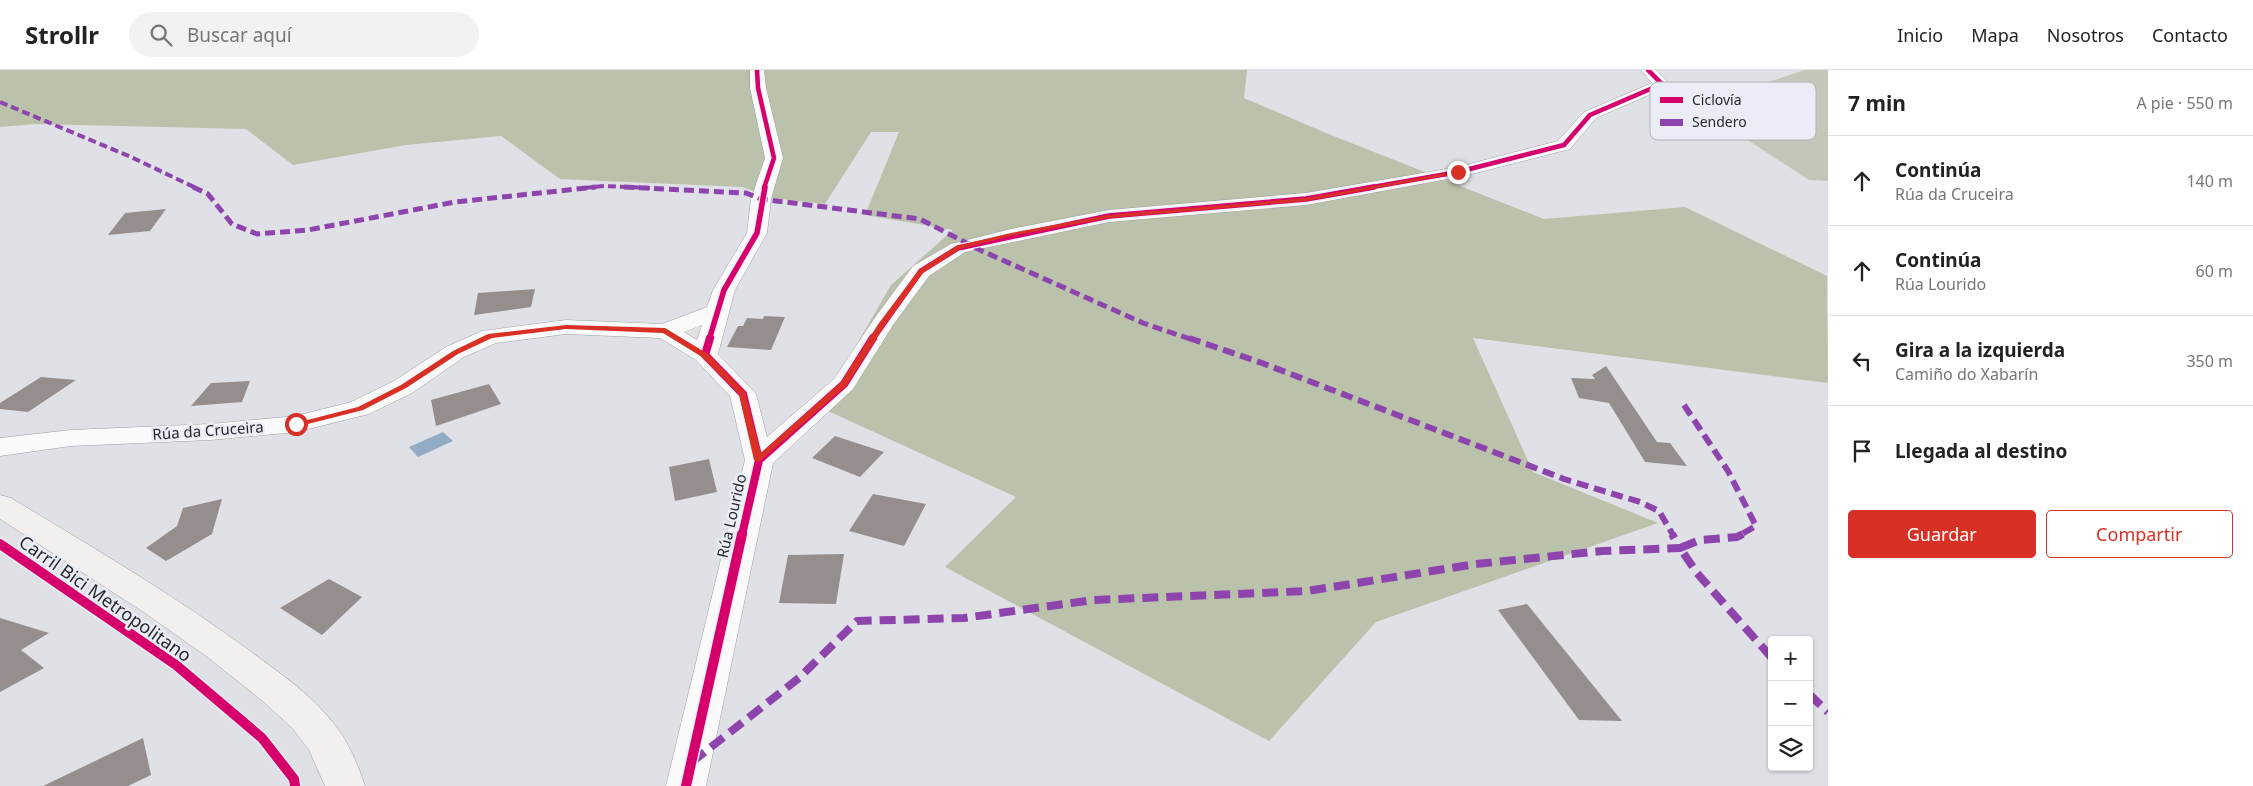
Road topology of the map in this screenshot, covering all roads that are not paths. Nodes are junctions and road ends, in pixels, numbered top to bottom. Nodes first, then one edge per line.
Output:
1 (757, 70) edge
2 (1648, 70) edge
3 (1660, 82) edge
4 (1650, 90) edge
5 (718, 311) junction
6 (665, 331) junction
7 (705, 355) junction
8 (0, 447) edge
9 (759, 460) junction
10 (0, 505) edge
11 (345, 786) edge
12 (686, 786) edge

1 - 5 street
2 - 3 street
4 - 9 street
5 - 6 street, Rúa da Cruceira
5 - 7 street
6 - 7 street, Rúa da Cruceira
6 - 8 street, Rúa da Cruceira
7 - 9 street, Rúa Lourido
9 - 12 street, Rúa Lourido
10 - 11 main road

